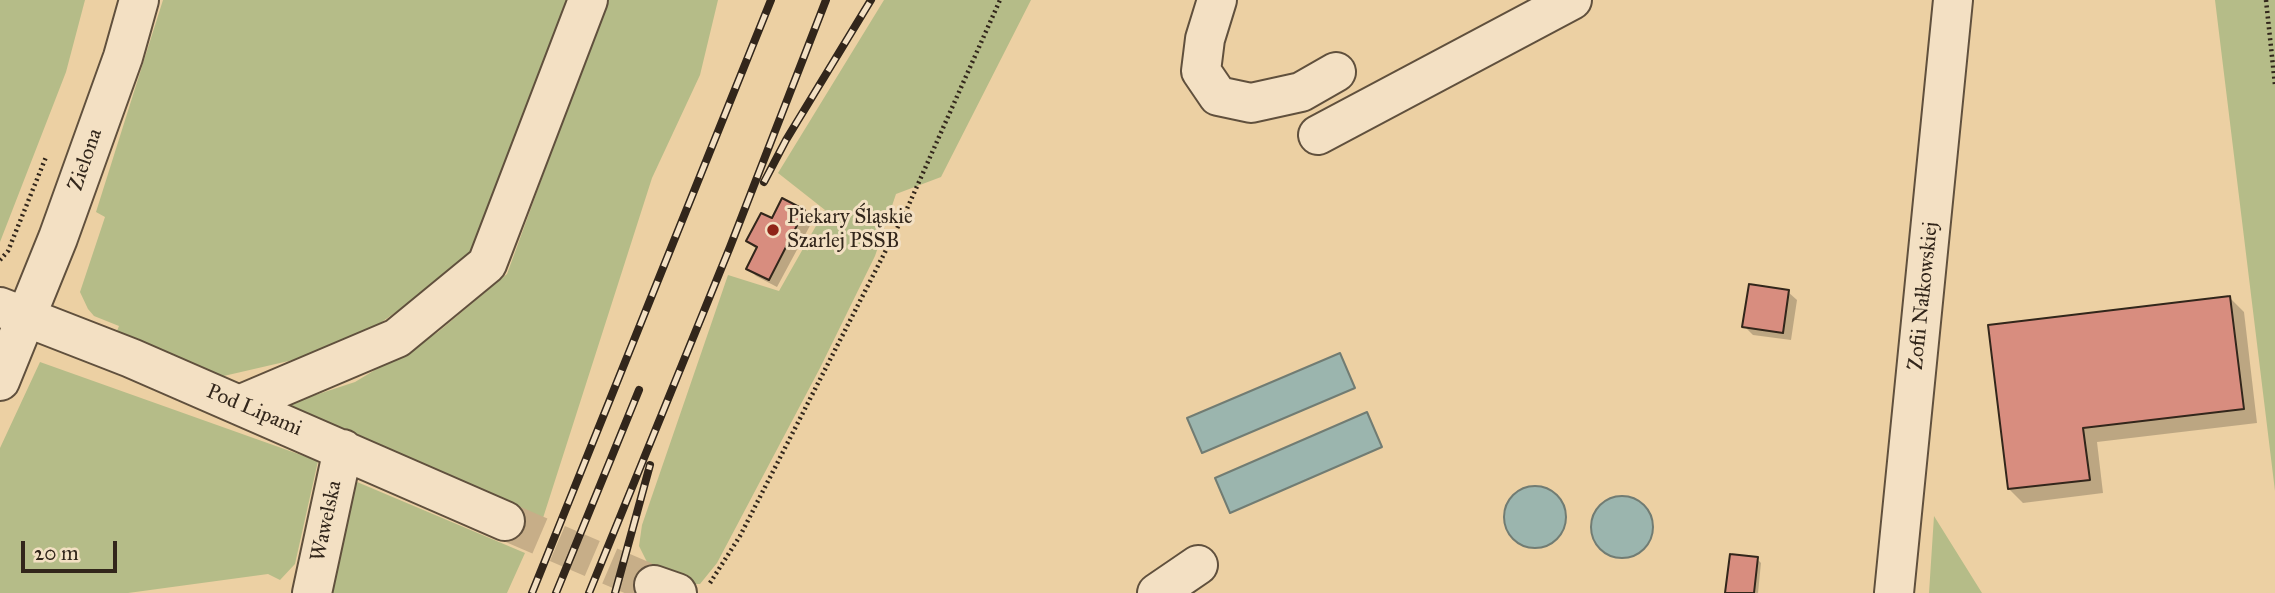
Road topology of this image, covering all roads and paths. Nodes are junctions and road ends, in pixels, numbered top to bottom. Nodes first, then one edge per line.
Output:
1 (139, 0) edge
2 (588, 0) edge
3 (1000, 0) edge
4 (1217, 0) edge
5 (1572, 0) edge
6 (1954, 0) edge
7 (2266, 0) edge
8 (1336, 72) dead end
9 (2275, 85) edge
10 (1318, 135) dead end
11 (14, 312) edge
12 (0, 382) edge
13 (239, 405) junction
14 (343, 449) junction
15 (505, 521) tunnel mouth
16 (1198, 565) dead end
17 (312, 593) edge
18 (704, 593) edge
19 (1157, 593) edge
20 (1894, 593) edge

1 - 11 street, Zielona
2 - 13 street
3 - 18 path
4 - 8 street
5 - 10 street
6 - 20 street, Zofii Nałkowskiej
7 - 9 path
11 - 12 street, Zielona
11 - 13 street, Pod Lipami
13 - 14 street, Pod Lipami
14 - 15 street, Pod Lipami
14 - 17 street, Wawelska
16 - 19 street

